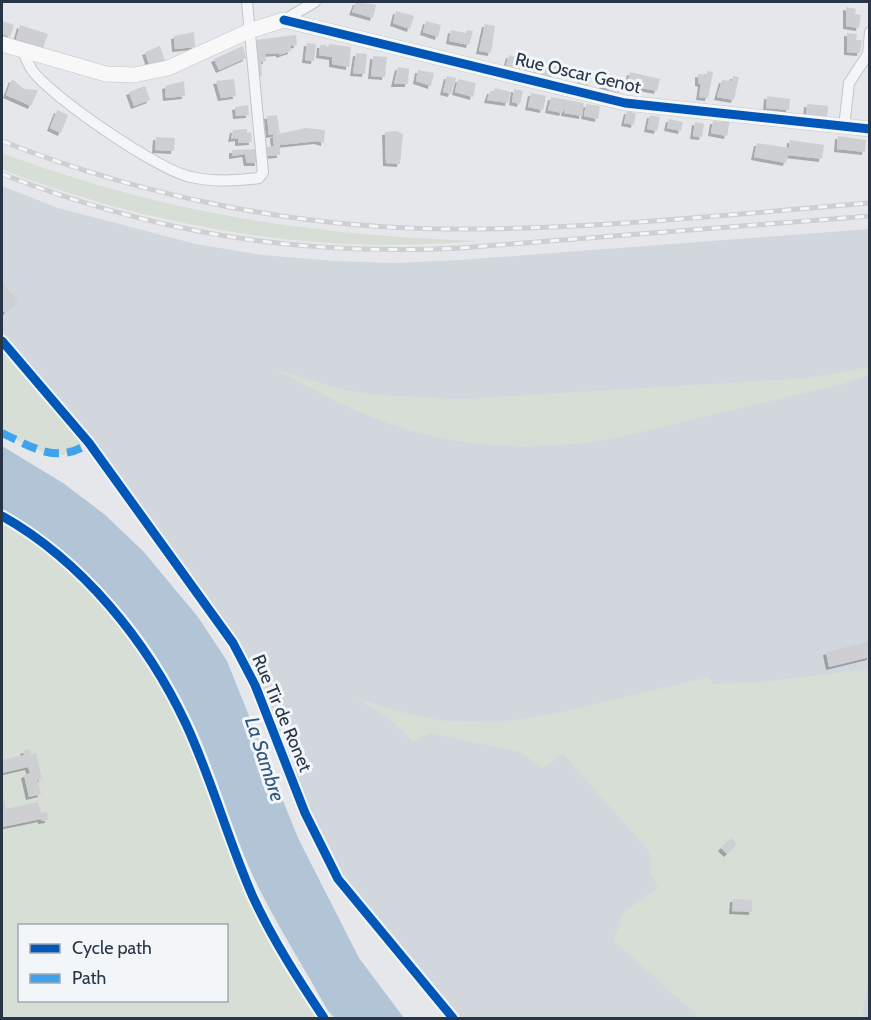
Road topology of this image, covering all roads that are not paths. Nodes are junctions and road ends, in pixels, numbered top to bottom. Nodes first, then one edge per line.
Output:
1 (247, 2) edge
2 (315, 2) edge
3 (284, 20) junction
4 (249, 31) junction
5 (870, 32) edge
6 (2, 44) edge
7 (22, 50) junction
8 (844, 127) junction
9 (870, 129) edge
10 (2, 341) edge
11 (453, 1018) edge

1 - 4 street
2 - 3 street
3 - 4 street
3 - 8 street, Rue Oscar Genot
4 - 7 street
4 - 7 street
5 - 8 street
6 - 7 street
8 - 9 street, Rue Oscar Genot
10 - 11 street, Rue Tir de Ronet

